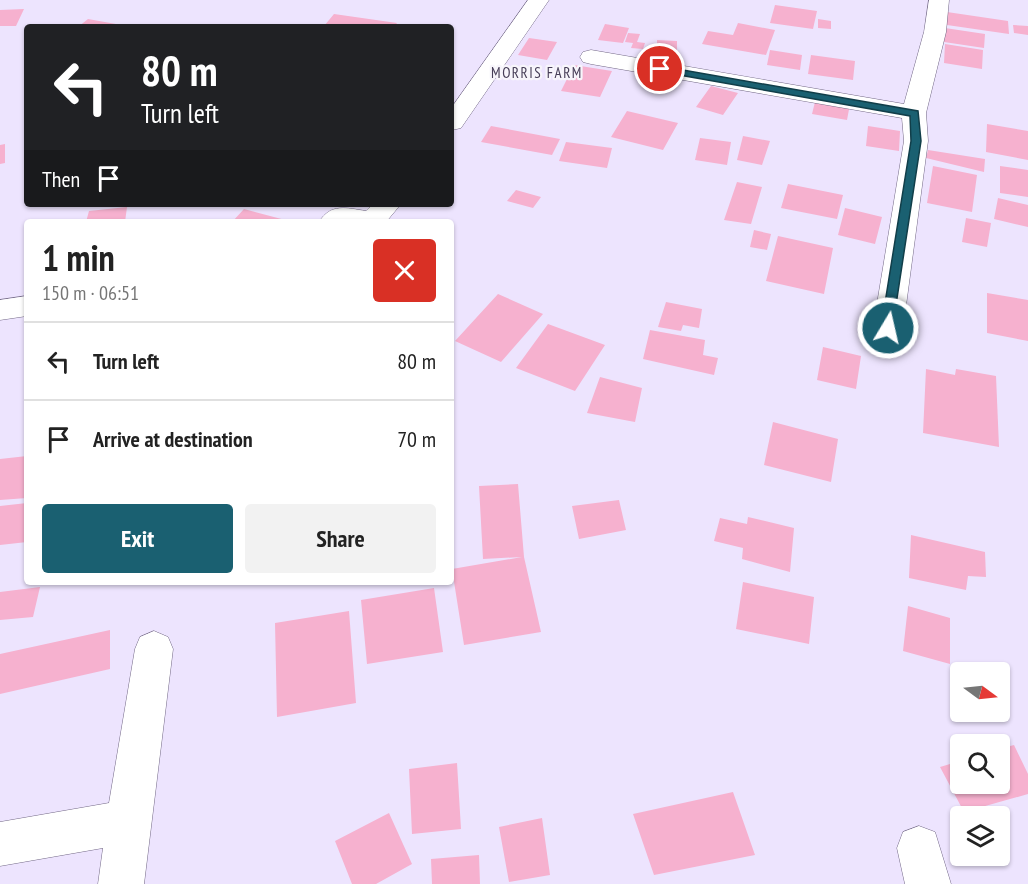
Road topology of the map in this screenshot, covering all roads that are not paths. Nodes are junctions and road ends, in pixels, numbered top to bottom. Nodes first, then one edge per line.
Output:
1 (539, 0) edge
2 (939, 0) edge
3 (591, 57) dead end
4 (914, 113) junction
5 (454, 120) edge
6 (385, 207) edge
7 (335, 219) edge
8 (361, 219) edge
9 (374, 219) edge
10 (24, 306) edge
11 (0, 310) edge
12 (888, 328) dead end
13 (154, 649) dead end
14 (128, 822) junction
15 (0, 844) edge
16 (121, 884) edge

1 - 5 street
2 - 4 street
3 - 4 street
4 - 12 street
6 - 9 street
7 - 8 street
10 - 11 street
13 - 14 street
14 - 15 street
14 - 16 street

